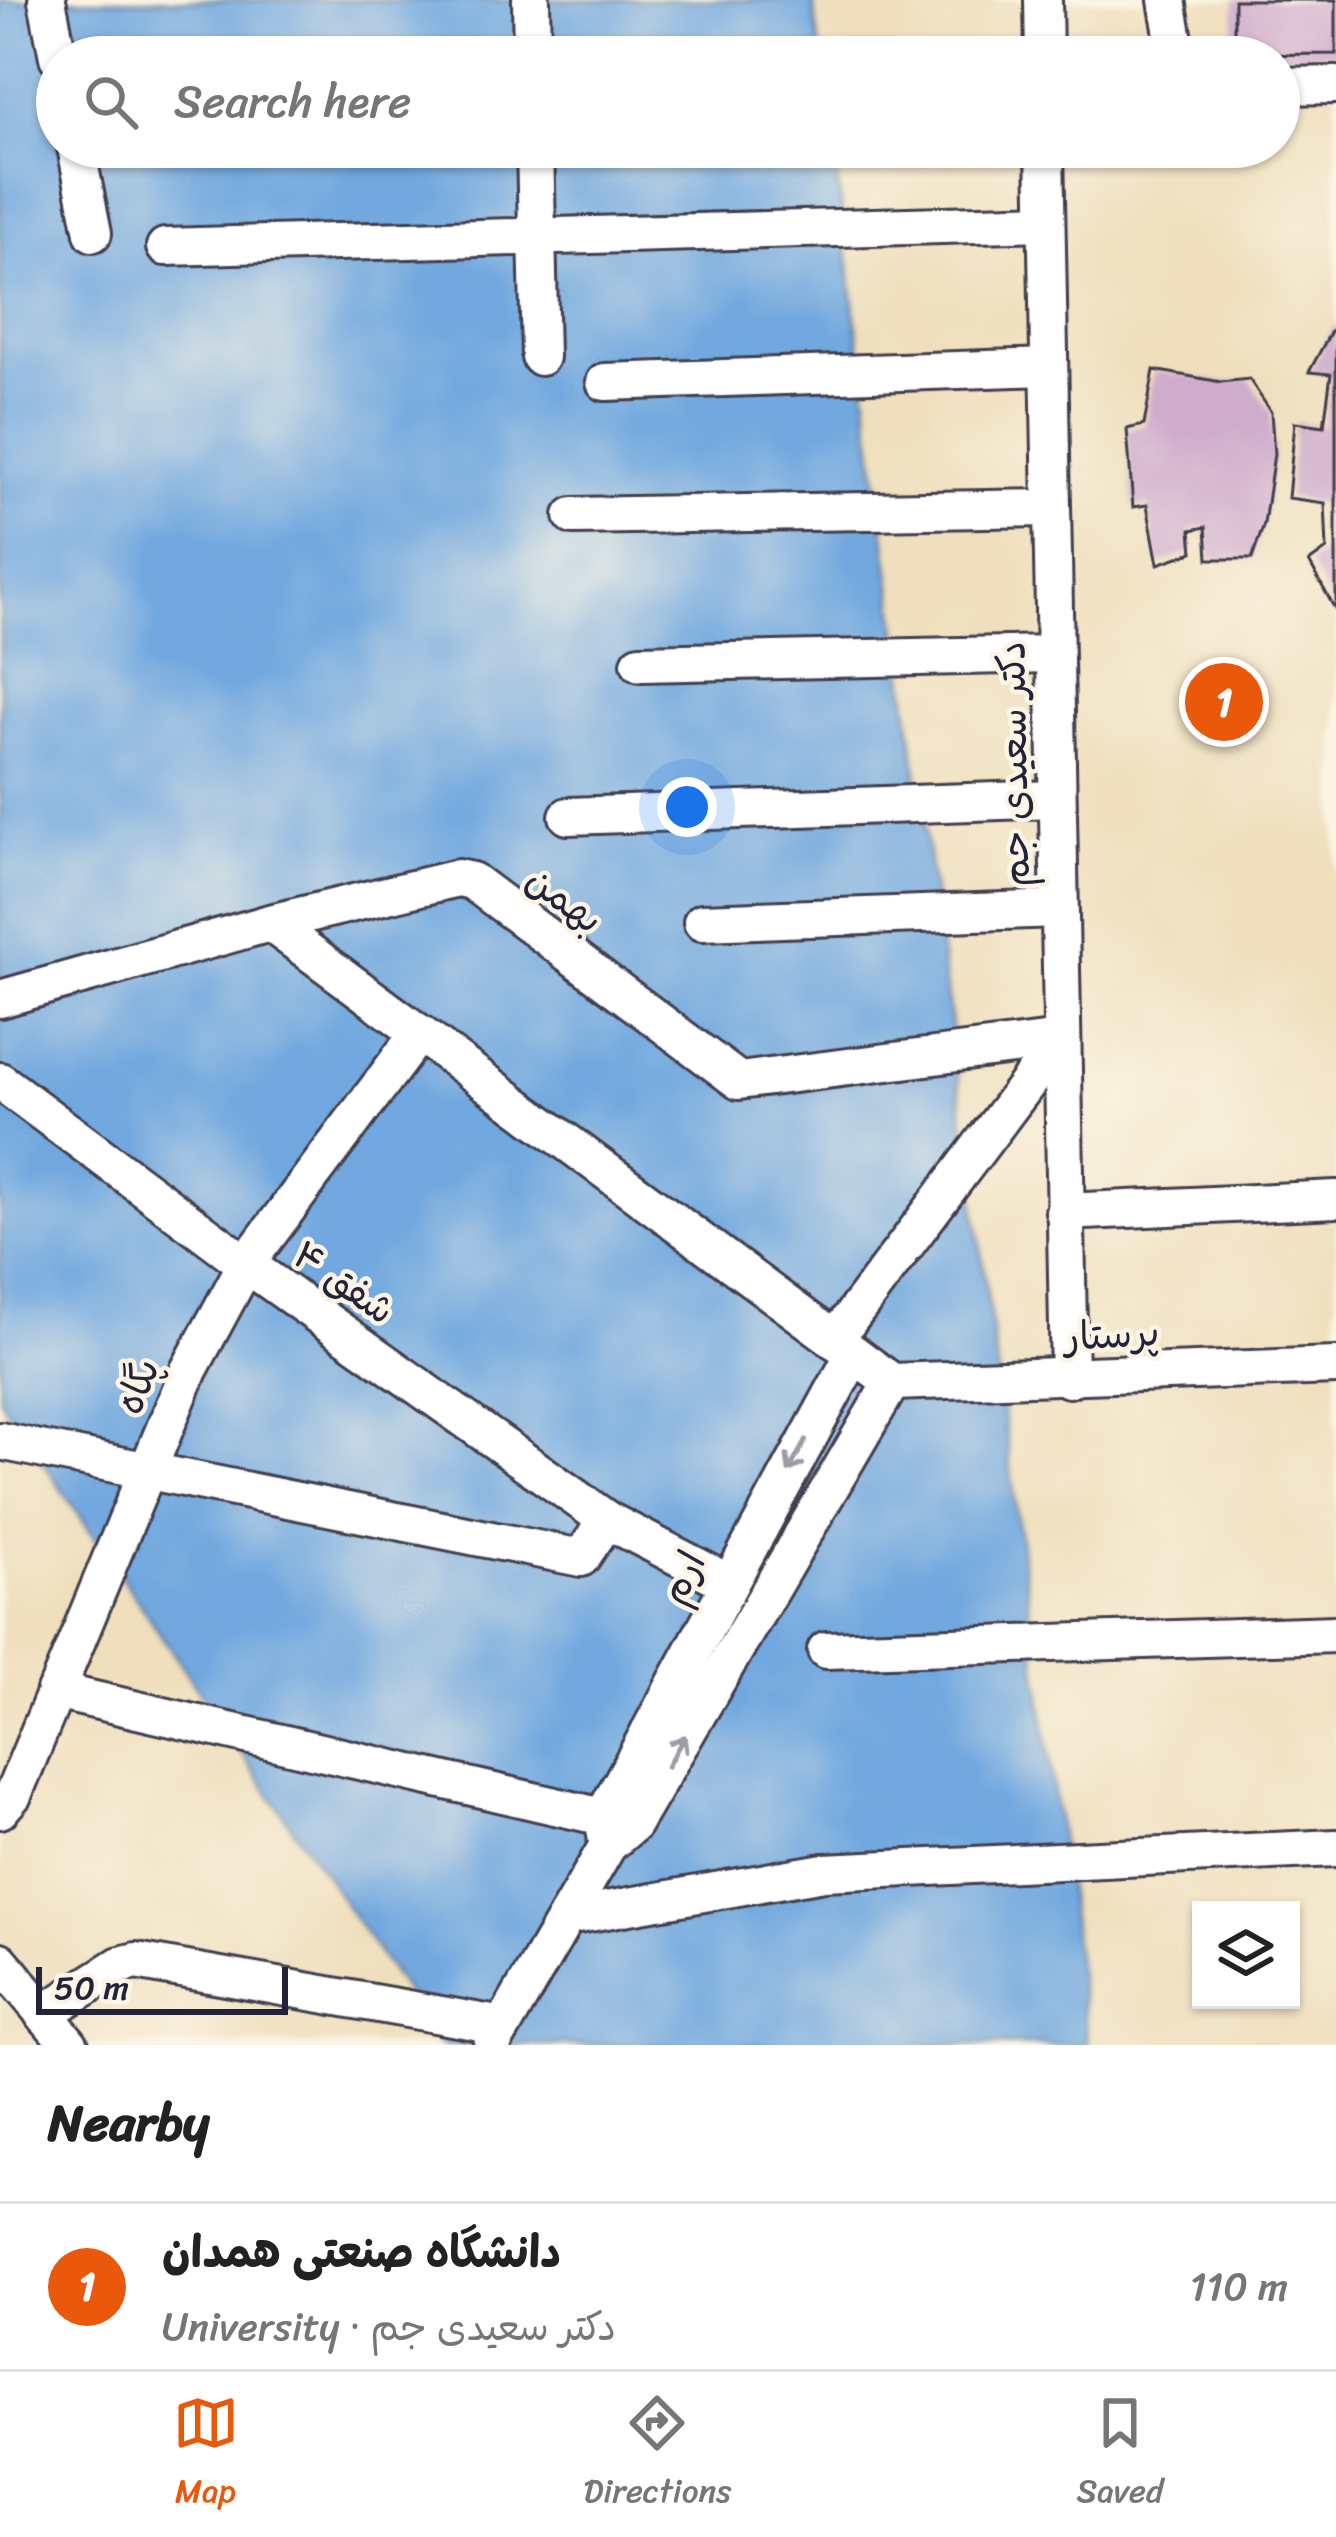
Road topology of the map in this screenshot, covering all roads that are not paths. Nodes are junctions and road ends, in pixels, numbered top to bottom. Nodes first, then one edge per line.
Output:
1 (47, 0) edge
2 (531, 0) edge
3 (1043, 0) edge
4 (1167, 0) edge
5 (54, 36) edge
6 (532, 36) edge
7 (1044, 36) edge
8 (1173, 36) edge
9 (1336, 85) edge
10 (1300, 86) edge
11 (80, 168) edge
12 (536, 168) edge
13 (1045, 168) edge
14 (1046, 222) junction
15 (93, 233) dead end
16 (538, 236) junction
17 (165, 247) dead end
18 (540, 357) dead end
19 (1049, 367) junction
20 (605, 382) dead end
21 (1051, 508) junction
22 (574, 516) dead end
23 (1054, 654) junction
24 (640, 664) dead end
25 (1056, 799) junction
26 (568, 816) dead end
27 (1058, 909) junction
28 (702, 922) dead end
29 (270, 923) junction
30 (0, 999) edge
31 (419, 1033) junction
32 (1060, 1040) junction
33 (0, 1081) edge
34 (1336, 1199) edge
35 (1064, 1212) junction
36 (246, 1264) junction
37 (844, 1347) junction
38 (1336, 1366) edge
39 (1069, 1379) junction
40 (892, 1382) junction
41 (0, 1441) edge
42 (147, 1471) junction
43 (607, 1520) junction
44 (727, 1582) junction
45 (1336, 1634) edge
46 (826, 1650) dead end
47 (55, 1690) junction
48 (0, 1810) edge
49 (605, 1831) junction
50 (1336, 1849) edge
51 (566, 1917) junction
52 (0, 1960) edge
53 (43, 2014) junction
54 (498, 2036) edge
55 (70, 2045) edge

1 - 5 street
2 - 6 street
3 - 7 street
4 - 8 street
9 - 10 street
11 - 15 street
12 - 16 street
13 - 14 street, دکتر سعیدی جم
14 - 16 street
14 - 19 street, دکتر سعیدی جم
16 - 17 street
16 - 18 street
19 - 20 street
19 - 21 street, دکتر سعیدی جم
21 - 22 street
21 - 23 street, دکتر سعیدی جم
23 - 24 street
23 - 25 street, دکتر سعیدی جم
25 - 26 street
25 - 27 street, دکتر سعیدی جم
27 - 28 street
27 - 32 street, دکتر سعیدی جم
29 - 30 street, بهمن
29 - 31 street
29 - 32 street, بهمن
31 - 36 street, پگاه
31 - 37 street
32 - 35 street, دکتر سعیدی جم
32 - 37 street, ارم
33 - 36 street, شفق ۴
34 - 35 street
35 - 39 street, دکتر سعیدی جم
36 - 42 street, پگاه
36 - 43 street, شفق ۴
37 - 40 street
37 -> 44 street, ارم
38 - 39 street, پرستار
39 - 40 street, پرستار
49 -> 40 street, ارم
41 - 42 street
42 - 43 street
42 - 47 street, پگاه
43 - 44 street, شفق ۴
44 - 49 street, ارم
45 - 46 street
47 - 48 street, پگاه
47 - 49 street
49 - 51 street, ارم
50 - 51 street
51 - 54 street, ارم
52 - 53 street
53 - 54 street
53 - 55 street

